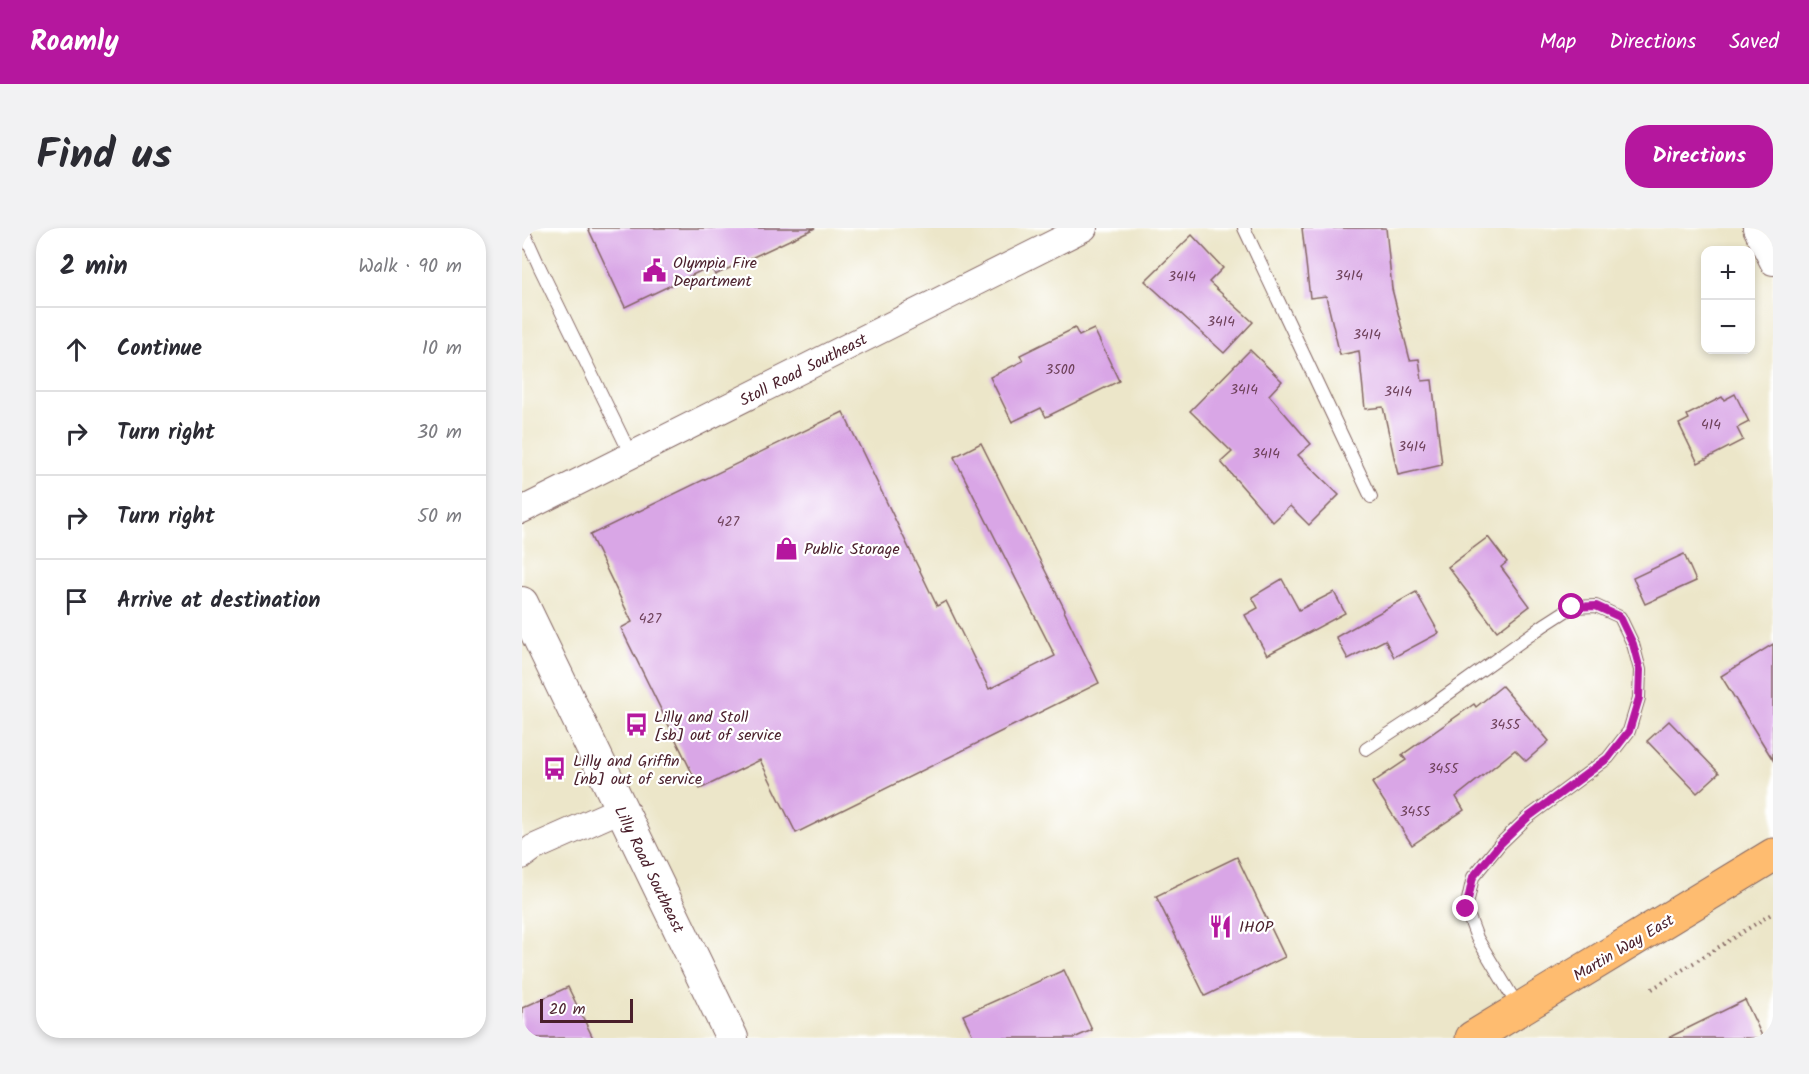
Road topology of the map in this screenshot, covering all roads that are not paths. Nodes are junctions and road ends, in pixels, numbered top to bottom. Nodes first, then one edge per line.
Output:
1 (522, 228) edge
2 (1084, 228) edge
3 (1244, 228) edge
4 (1756, 228) edge
5 (1773, 262) edge
6 (631, 455) junction
7 (1371, 497) dead end
8 (522, 510) edge
9 (522, 603) edge
10 (1366, 749) dead end
11 (621, 809) junction
12 (1773, 855) edge
13 (522, 856) edge
14 (1520, 1009) junction
15 (732, 1038) edge
16 (1472, 1038) edge

1 - 6 lane
2 - 6 street, Stoll Road Southeast
3 - 7 lane
4 - 5 street
6 - 8 street, Stoll Road Southeast
9 - 11 street, Lilly Road Southeast
10 - 14 lane
11 - 13 street
11 - 15 street, Lilly Road Southeast
12 - 14 main road, Martin Way East
14 - 16 main road, Martin Way East

